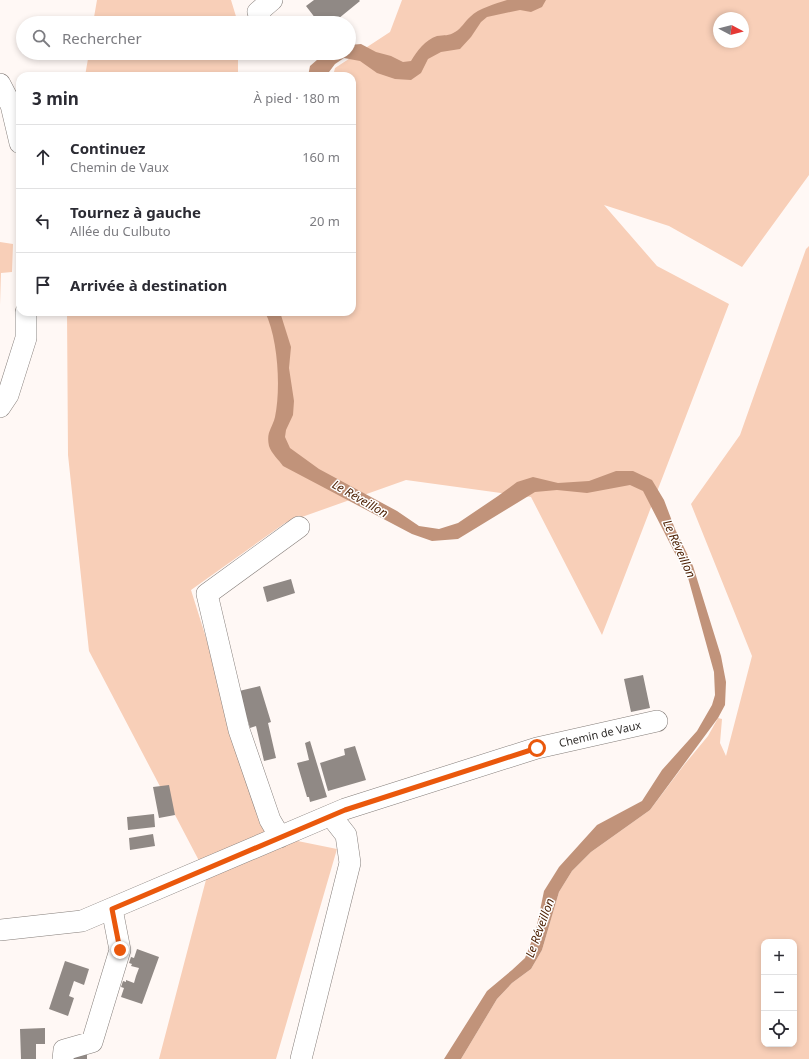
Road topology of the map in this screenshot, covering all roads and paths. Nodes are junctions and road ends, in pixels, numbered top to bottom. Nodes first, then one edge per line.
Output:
1 (272, 0) edge
2 (259, 16) edge
3 (0, 84) edge
4 (16, 126) edge
5 (26, 316) edge
6 (0, 406) edge
7 (299, 527) dead end
8 (657, 721) dead end
9 (331, 816) junction
10 (280, 837) junction
11 (112, 909) junction
12 (0, 930) edge
13 (62, 1059) edge
14 (300, 1059) edge

1 - 2 street
3 - 4 street
5 - 6 street
7 - 10 street
8 - 9 street, Chemin de Vaux
9 - 10 street, Chemin de Vaux
9 - 14 street
10 - 11 street, Chemin de Vaux
11 - 12 street, Chemin de Vaux
11 - 13 street

